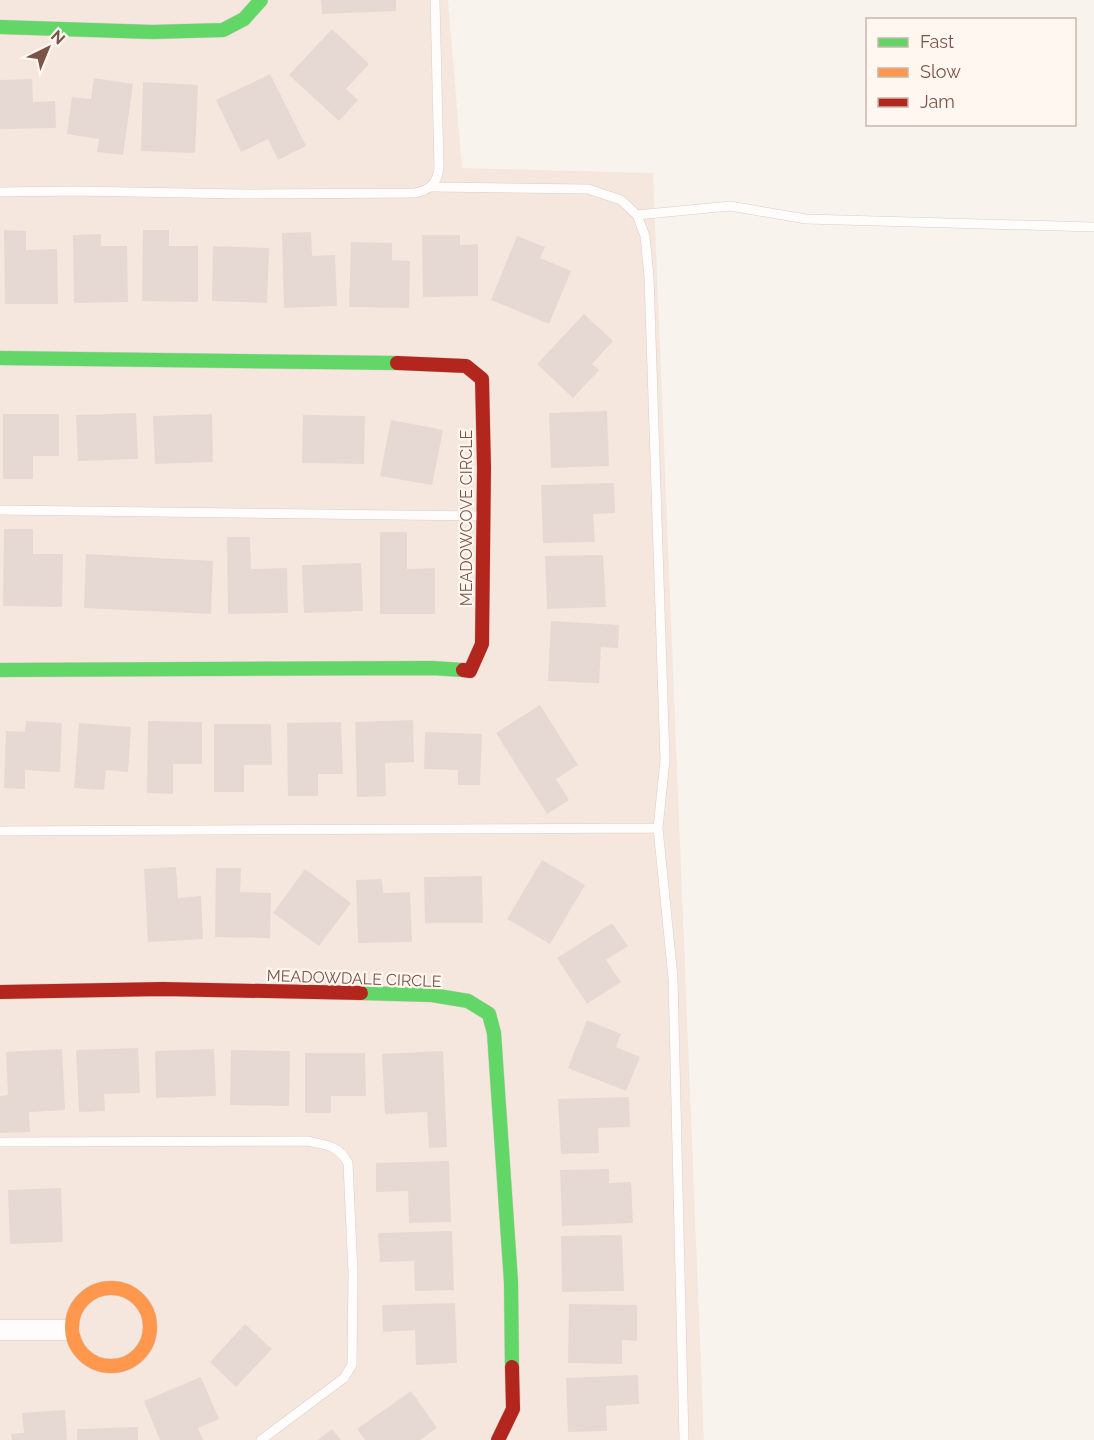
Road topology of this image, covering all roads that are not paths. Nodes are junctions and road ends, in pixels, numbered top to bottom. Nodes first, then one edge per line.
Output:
1 (261, 0) edge
2 (435, 0) edge
3 (0, 27) edge
4 (432, 187) junction
5 (0, 192) edge
6 (637, 215) junction
7 (1094, 227) edge
8 (0, 358) edge
9 (0, 510) edge
10 (483, 516) junction
11 (0, 670) edge
12 (658, 828) junction
13 (0, 831) edge
14 (0, 992) edge
15 (0, 1142) edge
16 (0, 1330) edge
17 (70, 1330) junction
18 (261, 1440) edge
19 (498, 1440) edge
20 (684, 1440) edge

1 - 3 street
2 - 4 lane
4 - 5 lane
4 - 6 lane
6 - 7 lane
6 - 12 lane
8 - 10 street, MEADOWCOVE CIRCLE
9 - 10 lane
10 - 11 street, MEADOWCOVE CIRCLE
12 - 13 lane
12 - 20 lane
14 - 19 street, MEADOWDALE CIRCLE
15 - 18 lane
16 - 17 street
17 - 17 street

